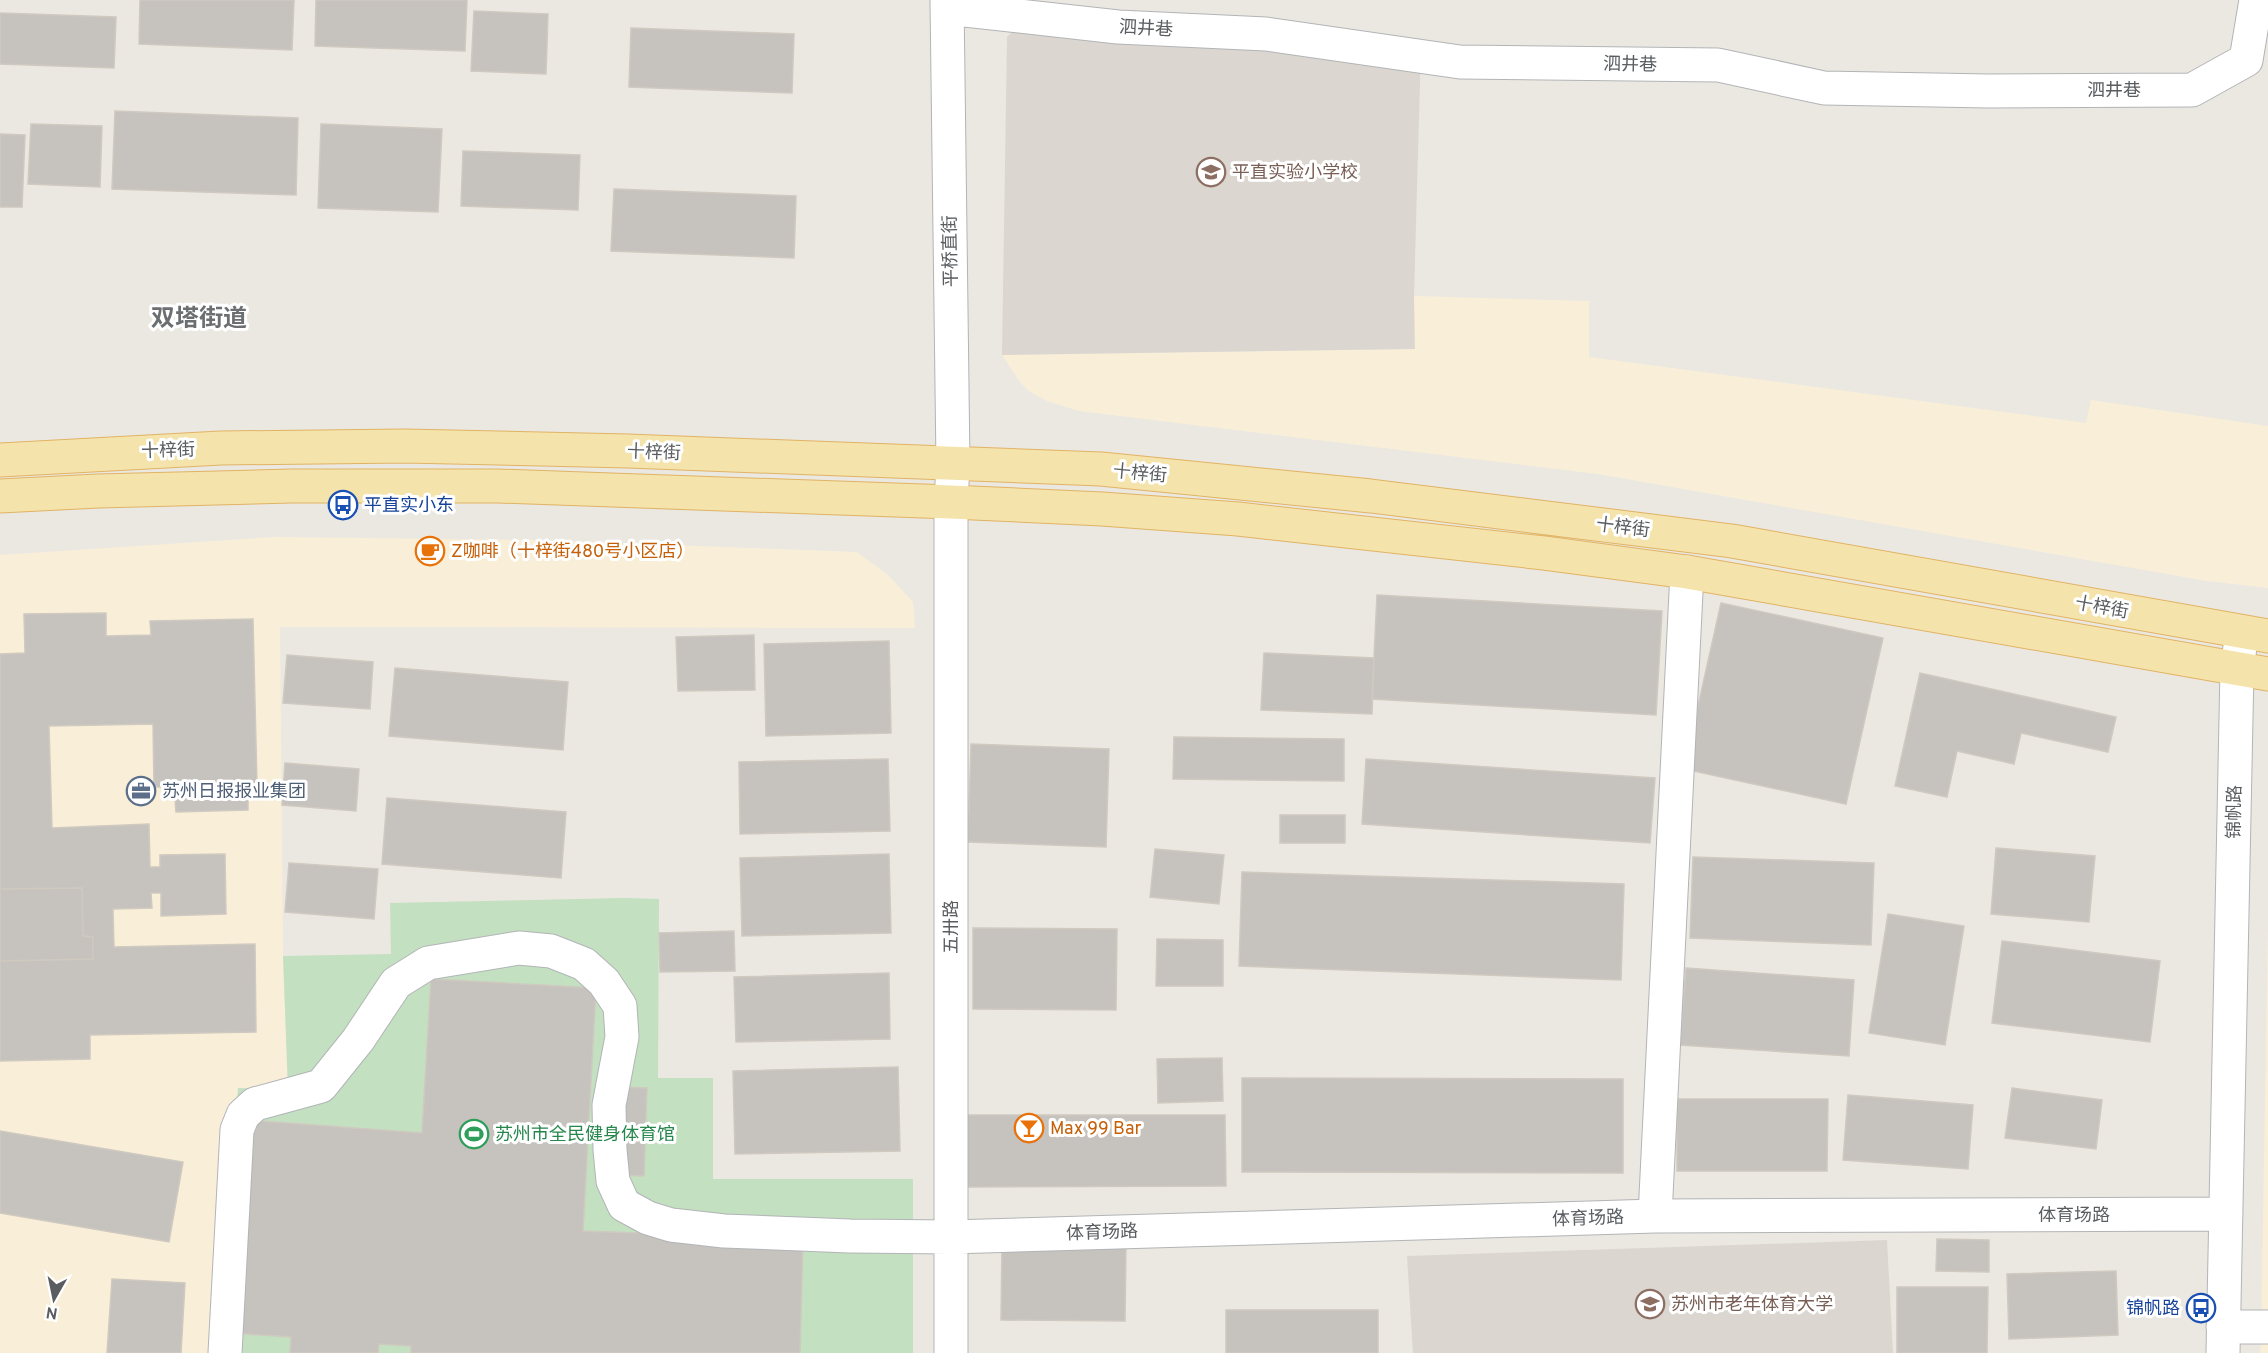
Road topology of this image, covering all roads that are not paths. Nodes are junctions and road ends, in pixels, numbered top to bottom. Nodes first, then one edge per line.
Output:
1 (2256, 0) edge
2 (947, 4) edge
3 (0, 460) edge
4 (953, 464) junction
5 (0, 496) edge
6 (951, 502) junction
7 (1687, 572) junction
8 (2255, 634) edge
9 (2252, 671) edge
10 (2226, 1214) junction
11 (1655, 1216) junction
12 (951, 1236) junction
13 (2268, 1327) edge
14 (2223, 1340) edge
15 (225, 1353) edge
16 (951, 1353) edge

1 - 2 street, 泗井巷
2 - 4 street, 平桥直街
3 - 4 main road, 十梓街
4 - 6 street, 平桥直街
4 - 8 main road, 十梓街
5 - 6 main road, 十梓街
6 - 7 main road, 十梓街
6 - 12 street, 五卅路
7 - 9 main road, 十梓街
7 - 11 street
8 - 9 street, 锦帆路
9 - 10 street, 锦帆路
10 - 11 street, 体育场路
10 - 14 street, 锦帆路
11 - 12 street, 体育场路
12 - 15 street, 体育场路
12 - 16 street, 五卅路
13 - 14 street

